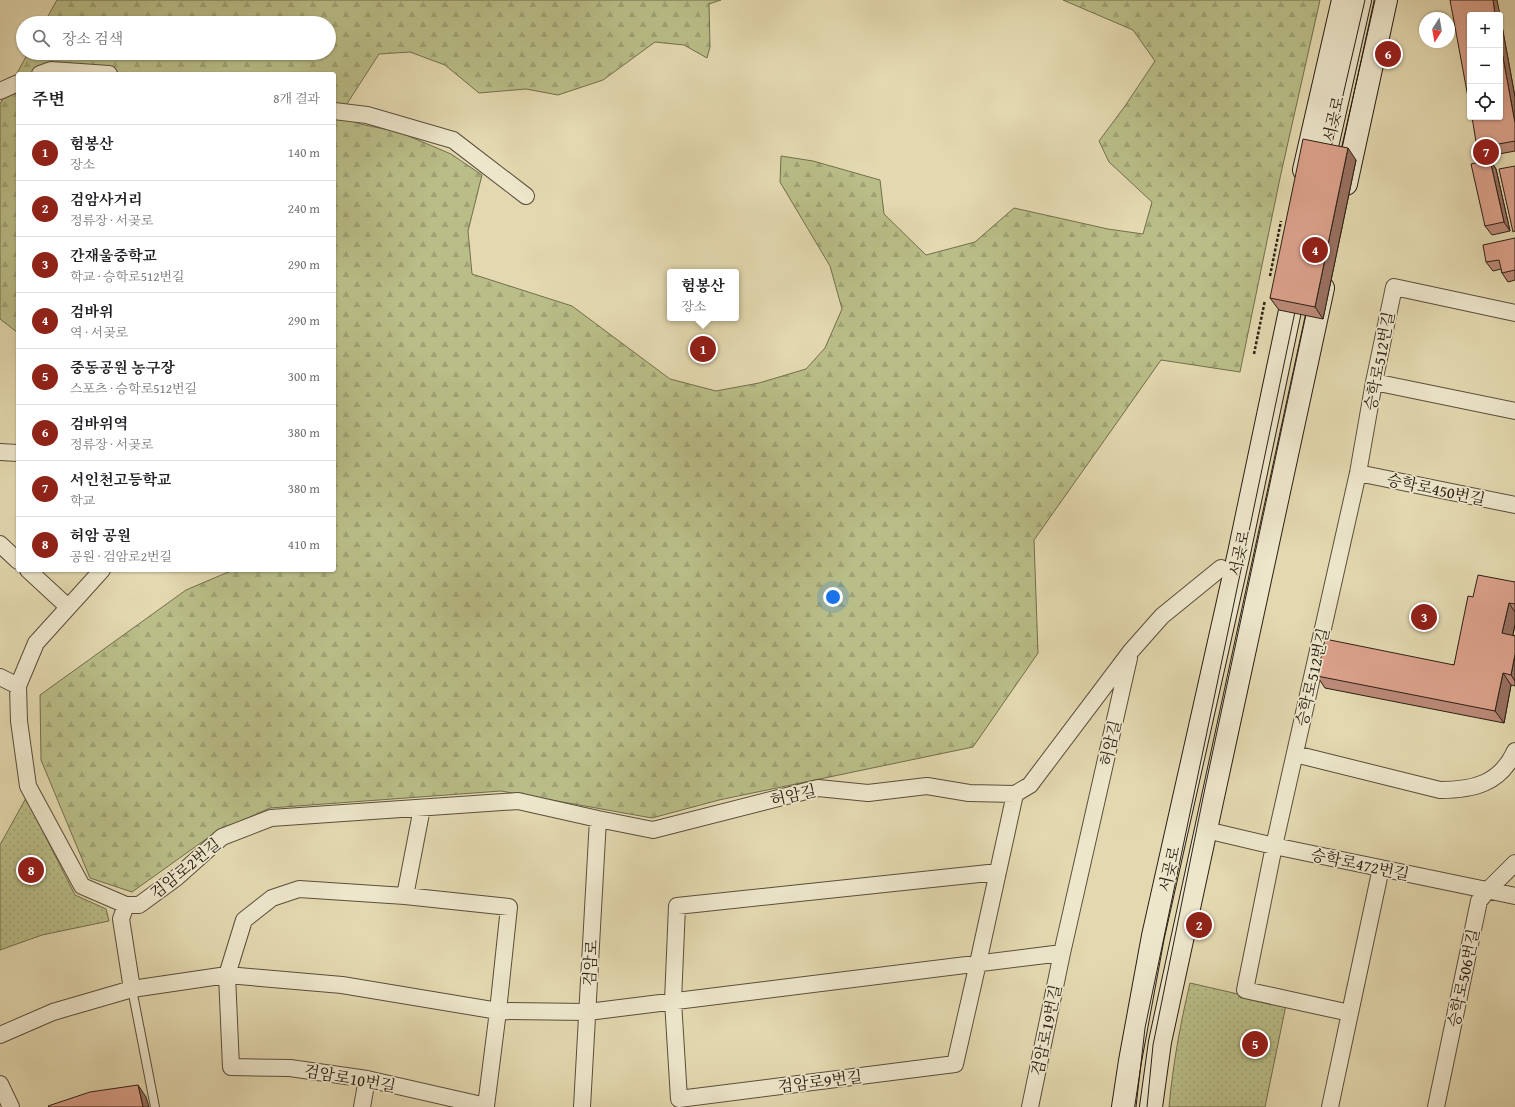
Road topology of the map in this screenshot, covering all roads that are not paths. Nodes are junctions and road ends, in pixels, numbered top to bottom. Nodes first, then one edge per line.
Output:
1 (1343, 0) edge
2 (1360, 0) edge
3 (1386, 0) edge
4 (45, 72) edge
5 (80, 72) edge
6 (16, 84) edge
7 (0, 91) edge
8 (336, 111) edge
9 (526, 196) dead end
10 (1341, 207) dead end
11 (1328, 269) dead end
12 (1515, 313) edge
13 (1374, 382) junction
14 (1515, 411) edge
15 (0, 452) edge
16 (16, 453) edge
17 (1358, 473) junction
18 (1515, 505) edge
19 (0, 544) edge
20 (16, 559) edge
21 (1221, 568) junction
22 (30, 572) edge
23 (100, 572) edge
24 (68, 607) junction
25 (1131, 651) junction
26 (0, 676) edge
27 (18, 686) junction
28 (1515, 751) edge
29 (1295, 754) junction
30 (1015, 794) junction
31 (422, 808) junction
32 (598, 819) junction
33 (1206, 830) junction
34 (1274, 846) junction
35 (1515, 863) edge
36 (1381, 868) junction
37 (998, 872) junction
38 (1488, 890) junction
39 (405, 896) junction
40 (1515, 896) edge
41 (126, 905) junction
42 (1062, 952) junction
43 (978, 963) junction
44 (227, 975) junction
45 (132, 989) junction
46 (673, 1001) junction
47 (498, 1010) junction
48 (588, 1012) junction
49 (1350, 1014) junction
50 (0, 1035) edge
51 (367, 1078) junction
52 (0, 1084) edge
53 (11, 1107) edge
54 (155, 1107) edge
55 (362, 1107) edge
56 (582, 1107) edge
57 (1030, 1107) edge
58 (1113, 1107) edge
59 (1123, 1107) edge
60 (1151, 1107) edge
61 (1330, 1107) edge
62 (1436, 1107) edge

1 - 2 main road, 서곶로
3 - 10 main road, 서곶로
4 - 5 street
6 - 7 street
8 - 9 street
11 - 33 main road, 서곶로
12 - 13 street, 승학로512번길
13 - 14 street
13 - 17 street, 승학로512번길
15 - 16 street
17 - 18 street, 승학로450번길
17 - 29 street, 승학로512번길
19 - 20 street
21 - 25 street, 허암길
21 - 58 main road, 서곶로
21 - 59 main road, 서곶로
22 - 24 street
23 - 24 street
24 - 27 street
25 - 30 street, 허암길
25 - 42 street, 허암길
26 - 27 street
27 - 41 street
28 - 29 street
29 - 34 street, 승학로512번길
30 - 32 street, 허암길
30 - 37 street
31 - 32 street, 검암로2번길
31 - 39 street
31 - 41 street, 검암로2번길
32 - 48 street, 검암로
33 - 34 street, 승학로472번길
33 - 60 main road, 서곶로
34 - 36 street, 승학로472번길
34 - 49 street, 승학로512번길
35 - 38 street, 승학로506번길
36 - 38 street, 승학로472번길
36 - 49 street
37 - 43 street
37 - 46 street, 검암로9번길
38 - 40 street, 승학로472번길
38 - 62 street, 승학로506번길
39 - 44 street, 검암로10번길
39 - 47 street, 검암로10번길
41 - 45 street
42 - 43 street
42 - 57 street, 검암로19번길
43 - 46 street
43 - 46 street, 검암로9번길
44 - 45 street
44 - 47 street
44 - 51 street, 검암로10번길
45 - 50 street
45 - 54 lane
46 - 48 street
47 - 48 street
47 - 51 street, 검암로10번길
48 - 56 street, 검암로
49 - 61 street
51 - 55 street
52 - 53 street

